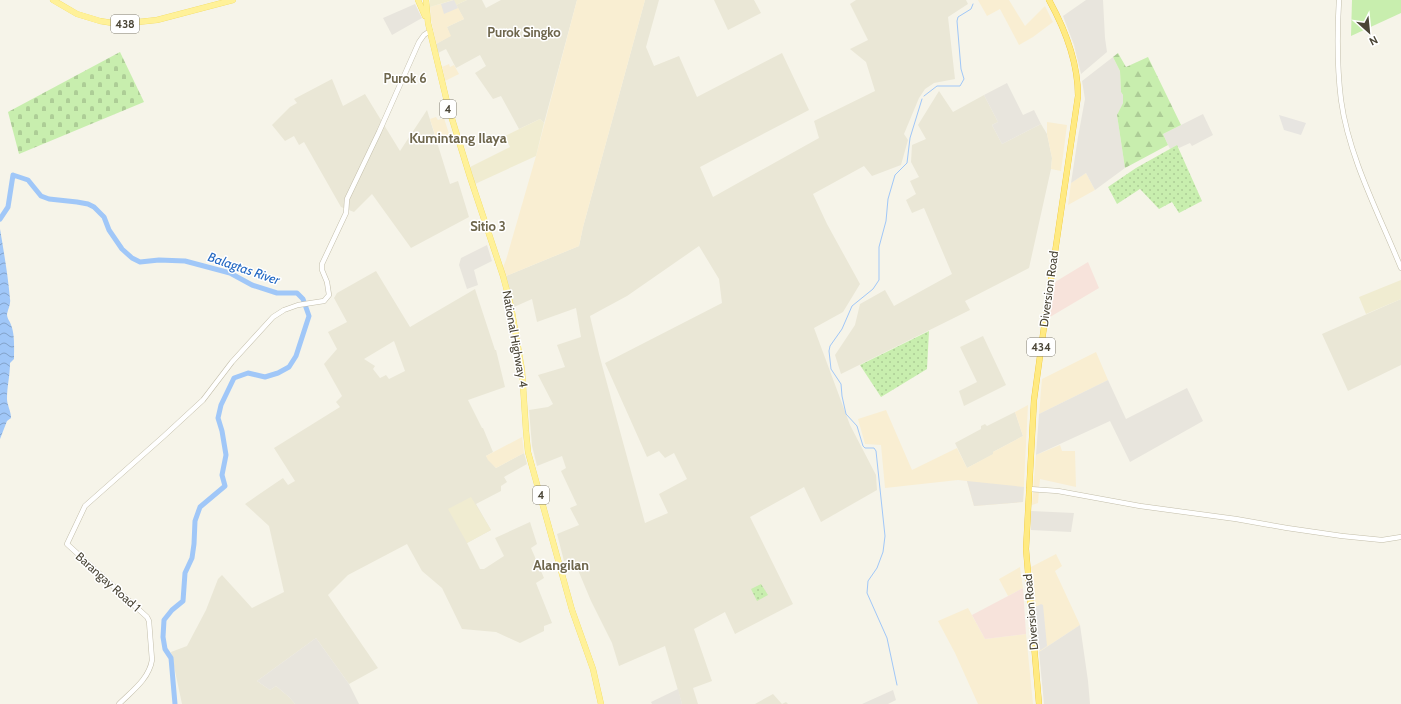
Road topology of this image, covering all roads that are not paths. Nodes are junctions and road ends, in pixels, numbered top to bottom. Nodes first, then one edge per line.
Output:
1 (53, 0) edge
2 (233, 0) edge
3 (1049, 0) edge
4 (1339, 0) edge
5 (419, 2) edge
6 (426, 2) edge
7 (428, 23) junction
8 (430, 31) junction
9 (1401, 268) edge
10 (1030, 489) junction
11 (1401, 538) edge
12 (119, 704) edge
13 (601, 704) edge
14 (1039, 704) edge

1 - 2 main road, 438
3 - 10 highway, Diversion Road / 434
4 - 9 street
5 - 6 main road
5 - 7 main road
6 - 7 main road, National Highway 4 / 4
7 - 8 main road, National Highway 4 / 4
8 - 12 street, Barangay Road 1
8 - 13 main road, National Highway 4 / 4
10 - 11 street
10 - 14 highway, Diversion Road / 434

